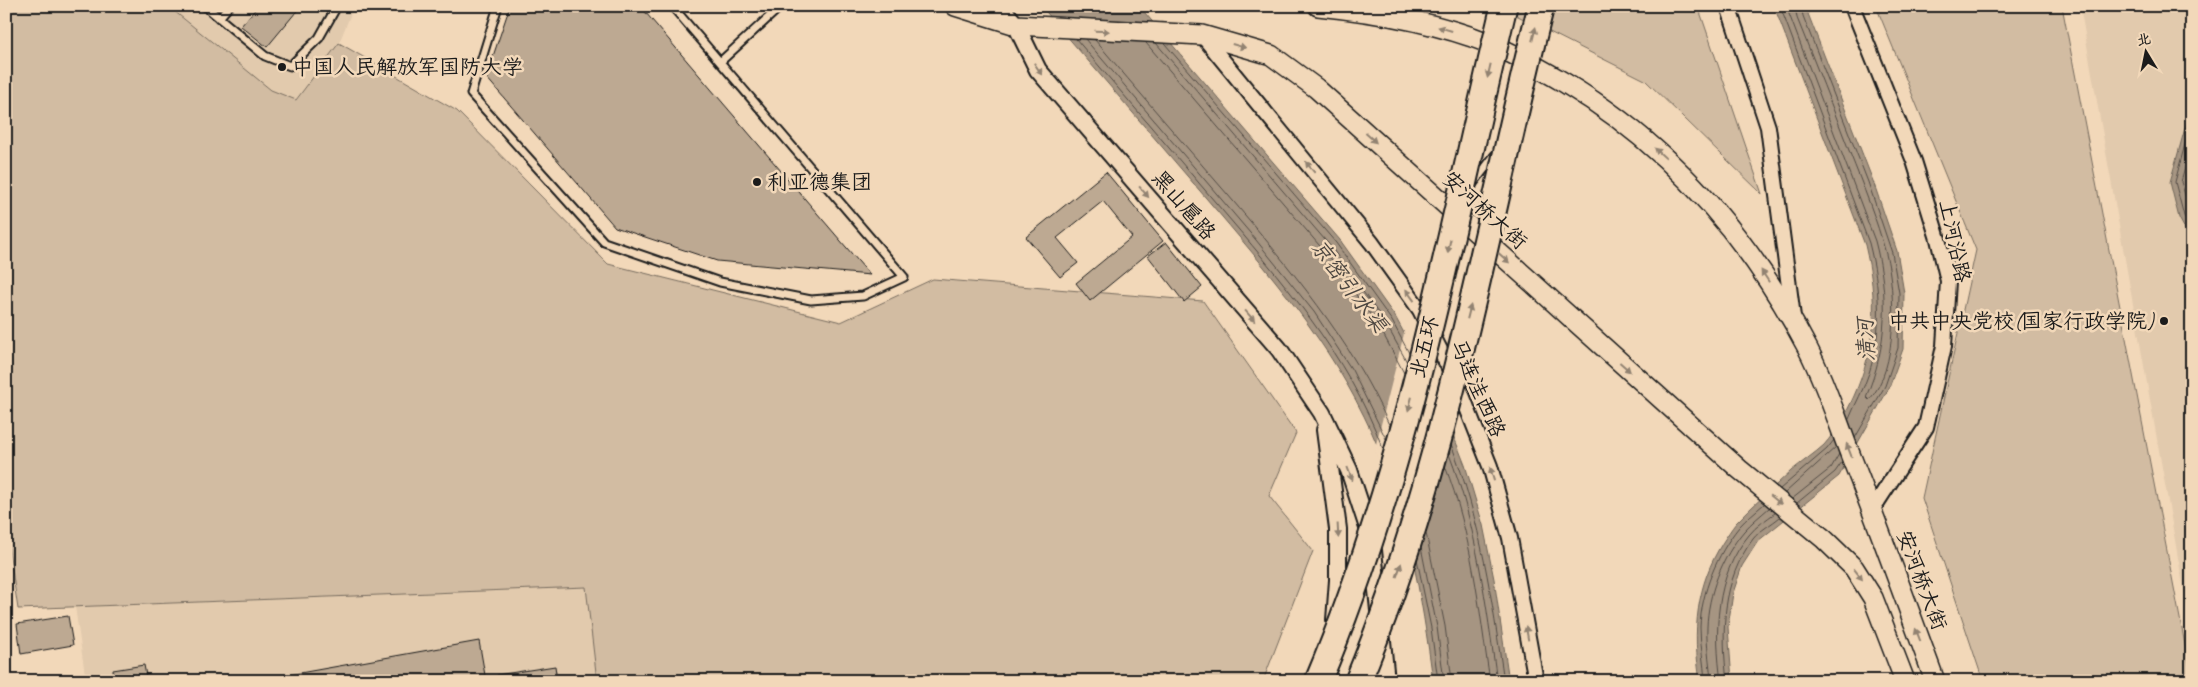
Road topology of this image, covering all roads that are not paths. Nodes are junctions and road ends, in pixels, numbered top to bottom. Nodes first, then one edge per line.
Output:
1 (205, 6) edge
2 (229, 6) edge
3 (337, 6) edge
4 (498, 6) edge
5 (672, 6) edge
6 (781, 6) edge
7 (955, 6) edge
8 (1000, 6) edge
9 (1318, 6) edge
10 (1504, 6) edge
11 (1541, 6) edge
12 (1728, 6) edge
13 (1852, 6) edge
14 (219, 18) junction
15 (1016, 25) junction
16 (1202, 36) junction
17 (720, 62) junction
18 (1495, 155) dead end
19 (1452, 211) junction
20 (1794, 323) junction
21 (1322, 413) junction
22 (1869, 503) junction
23 (1318, 681) edge
24 (1327, 681) edge
25 (1358, 681) edge
26 (1386, 681) edge
27 (1536, 681) edge
28 (1905, 681) edge
29 (1936, 681) edge

1 - 14 lane
2 - 14 lane
3 - 14 lane
4 - 17 lane
5 - 17 lane
6 - 17 lane
7 - 15 main road
8 - 15 street, 黑山扈路
20 -> 9 main road
10 -> 23 highway, 北五环, bridge
25 -> 11 highway, 北五环, bridge
12 - 20 street
13 - 22 street, 上河沿路
15 -> 16 main road, 安河桥大街
15 -> 21 street, 黑山扈路
16 -> 19 main road, 安河桥大街
27 -> 16 street, 马连洼西路
18 - 19 lane
19 -> 28 main road, 安河桥大街
22 -> 20 main road, 安河桥大街
21 -> 24 street
21 -> 26 street, 黑山扈路
29 -> 22 main road, 安河桥大街

